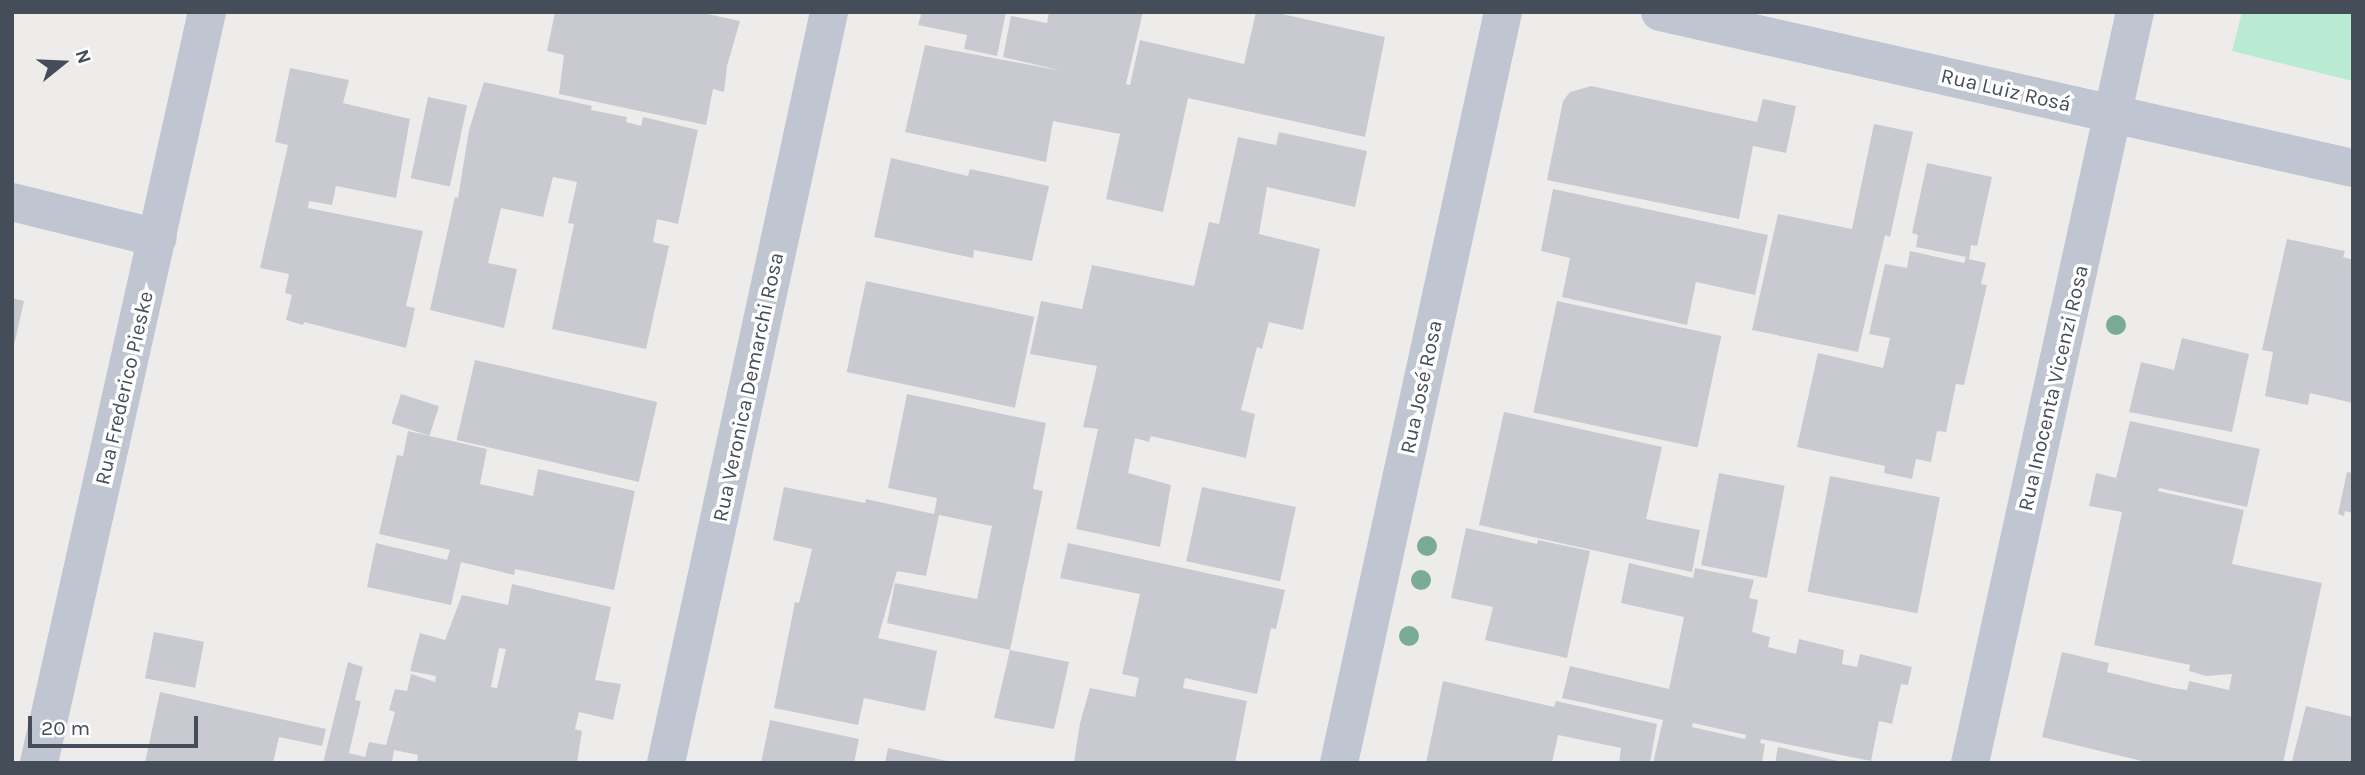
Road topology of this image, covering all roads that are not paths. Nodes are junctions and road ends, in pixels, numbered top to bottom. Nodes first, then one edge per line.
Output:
1 (207, 12) edge
2 (829, 12) edge
3 (1503, 12) edge
4 (1660, 12) edge
5 (2135, 12) edge
6 (2113, 114) junction
7 (2353, 168) edge
8 (12, 202) edge
9 (158, 238) junction
10 (30, 758) edge
11 (666, 763) edge
12 (1339, 763) edge
13 (1970, 763) edge

1 - 9 street, Rua Frederico Pieske
2 - 11 street, Rua Veronica Demarchi Rosa
3 - 12 street, Rua José Rosa
4 - 6 street, Rua Luiz Rosá
5 - 6 street, Rua Inocenta Vicenzi Rosa
6 - 7 street, Rua Luiz Rosá
6 - 13 street, Rua Inocenta Vicenzi Rosa
8 - 9 street
9 - 10 street, Rua Frederico Pieske

